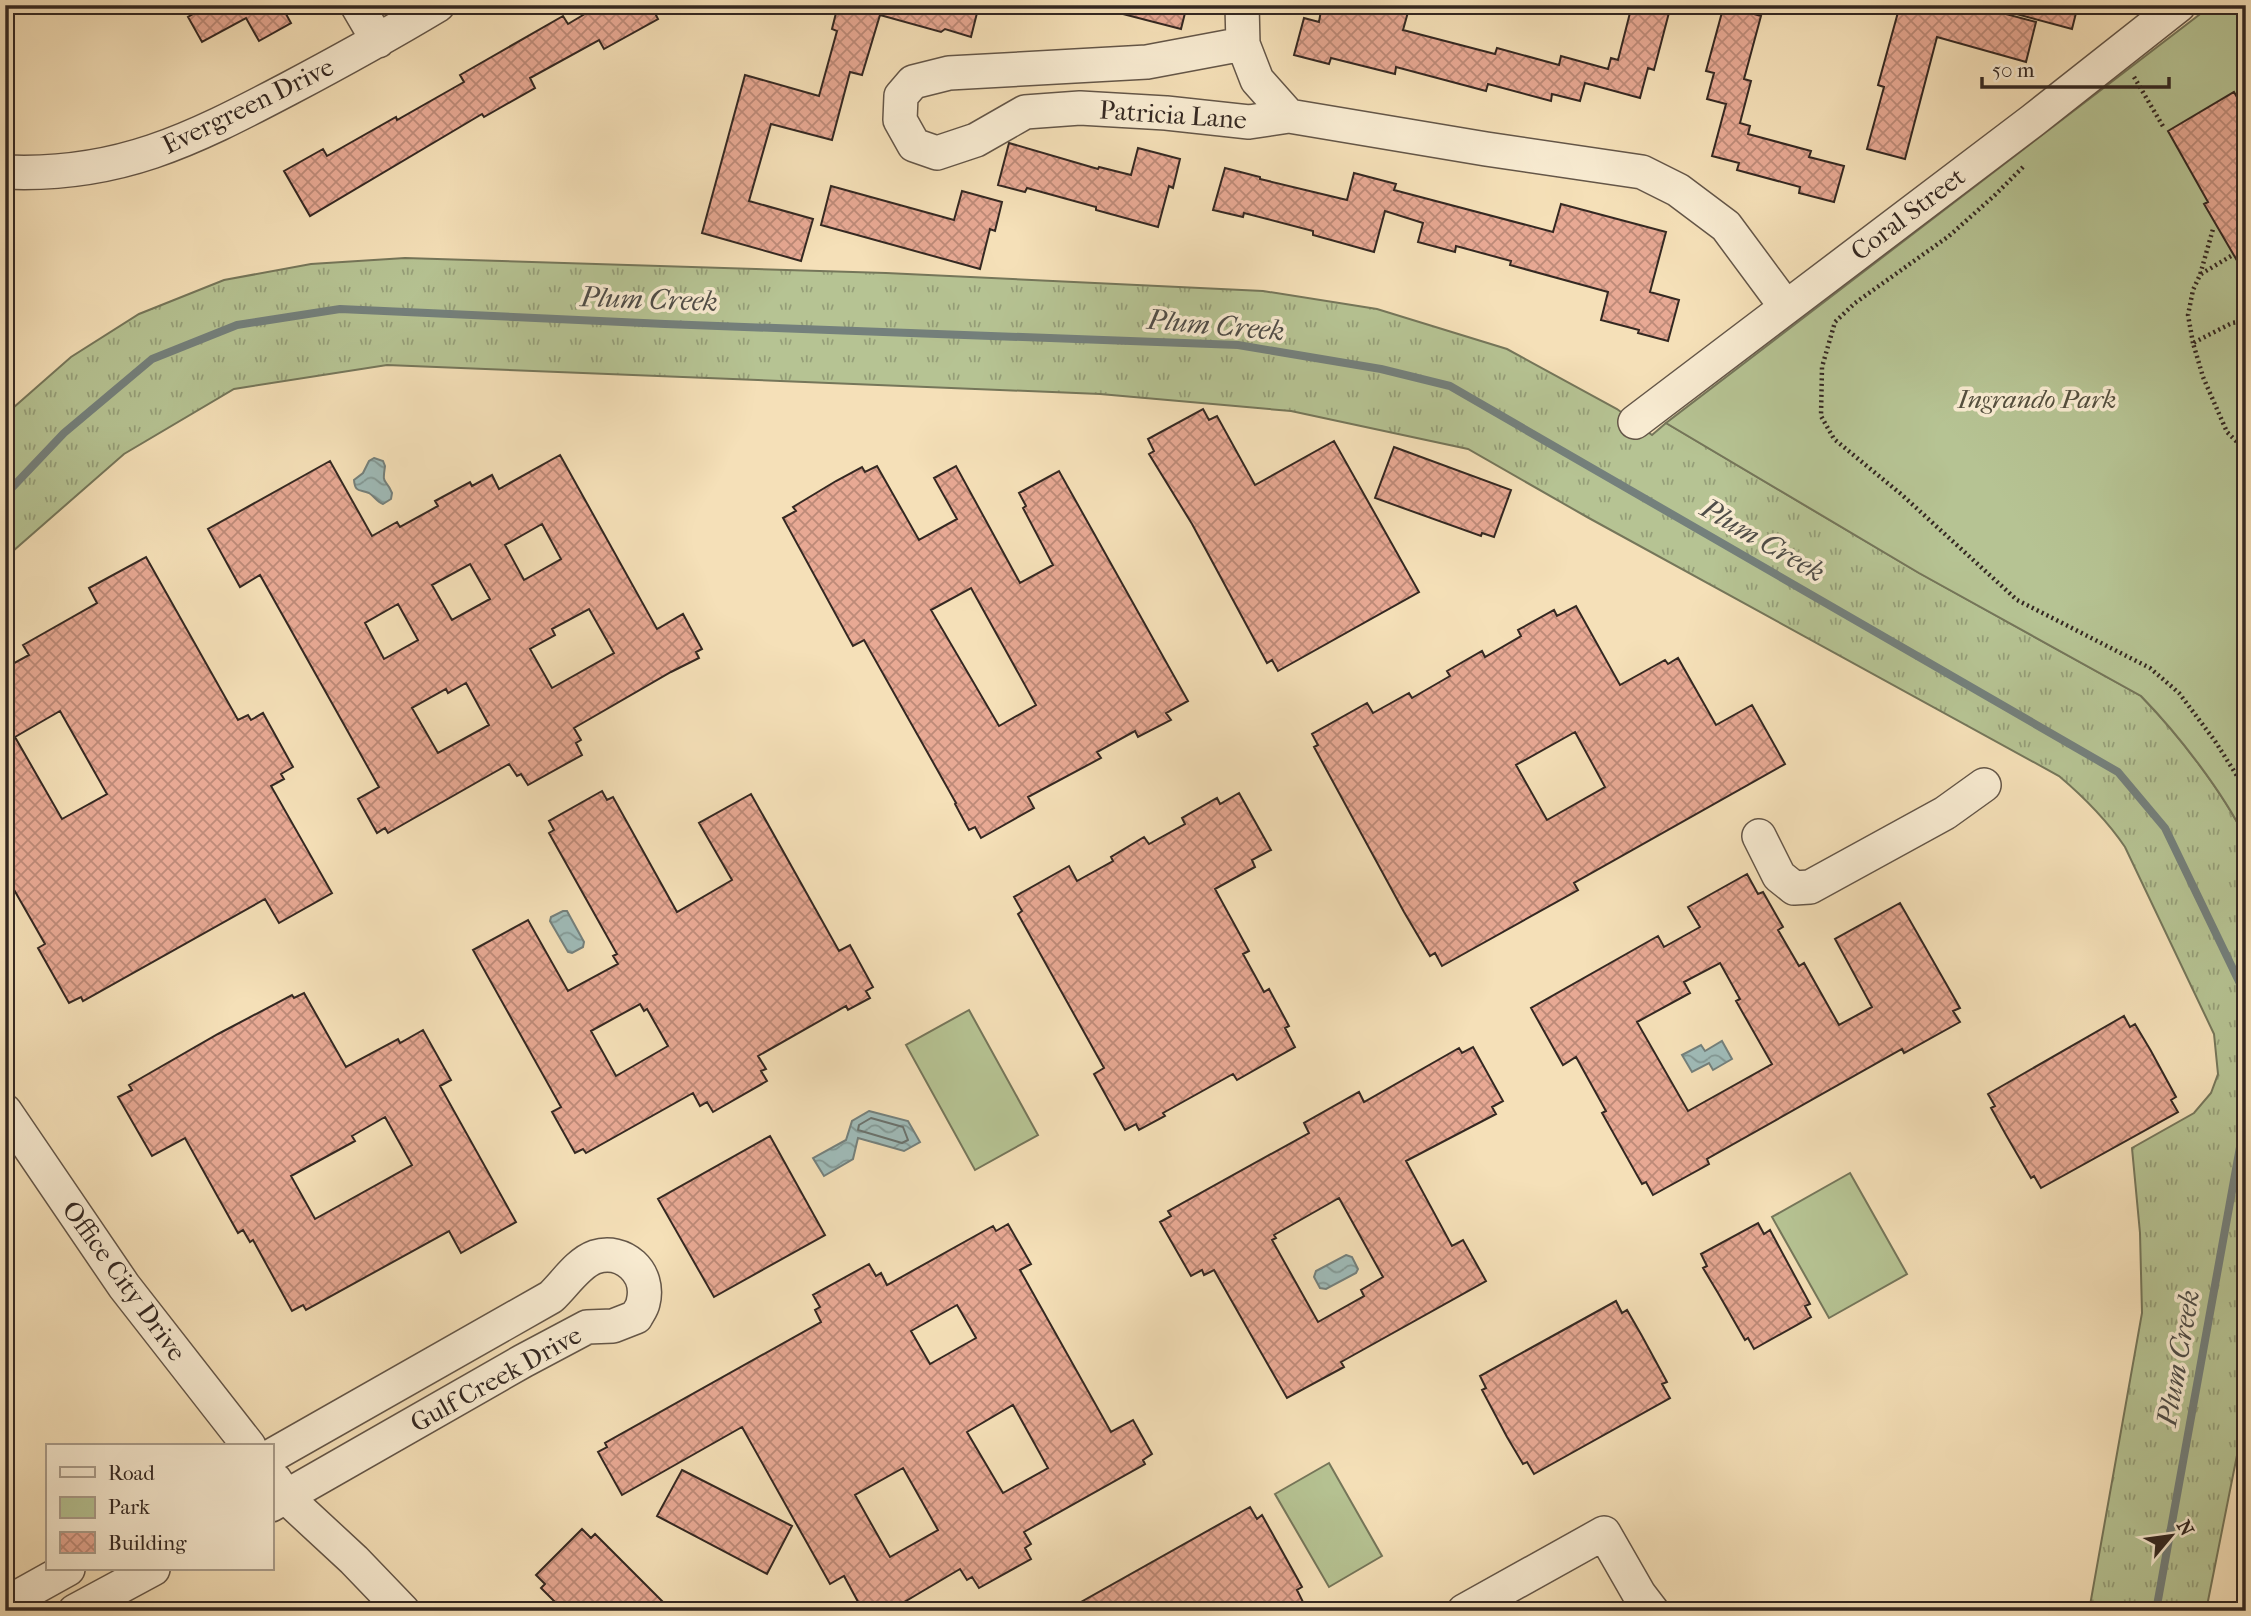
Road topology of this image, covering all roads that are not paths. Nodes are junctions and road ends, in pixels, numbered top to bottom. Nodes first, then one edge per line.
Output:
1 (357, 5) edge
2 (438, 5) edge
3 (1241, 5) edge
4 (2179, 5) edge
5 (378, 41) junction
6 (1243, 44) junction
7 (1289, 116) junction
8 (5, 172) edge
9 (1786, 307) junction
10 (1635, 422) dead end
11 (1984, 785) dead end
12 (1759, 836) dead end
13 (5, 1111) edge
14 (247, 1444) edge
15 (273, 1455) edge
16 (276, 1492) edge
17 (66, 1570) edge
18 (151, 1570) edge
19 (5, 1604) edge
20 (75, 1611) edge
21 (403, 1611) edge
22 (1464, 1611) edge
23 (1652, 1611) edge

1 - 5 street
2 - 5 street, Evergreen Drive
3 - 6 street
4 - 9 street, Coral Street
5 - 8 street, Evergreen Drive
6 - 7 street
6 - 7 street, Patricia Lane
7 - 9 street, Patricia Lane
9 - 10 street, Coral Street
11 - 12 street
13 - 14 street, Office City Drive
15 - 16 street, Gulf Creek Drive
16 - 21 street
17 - 19 street
18 - 20 street
22 - 23 street

